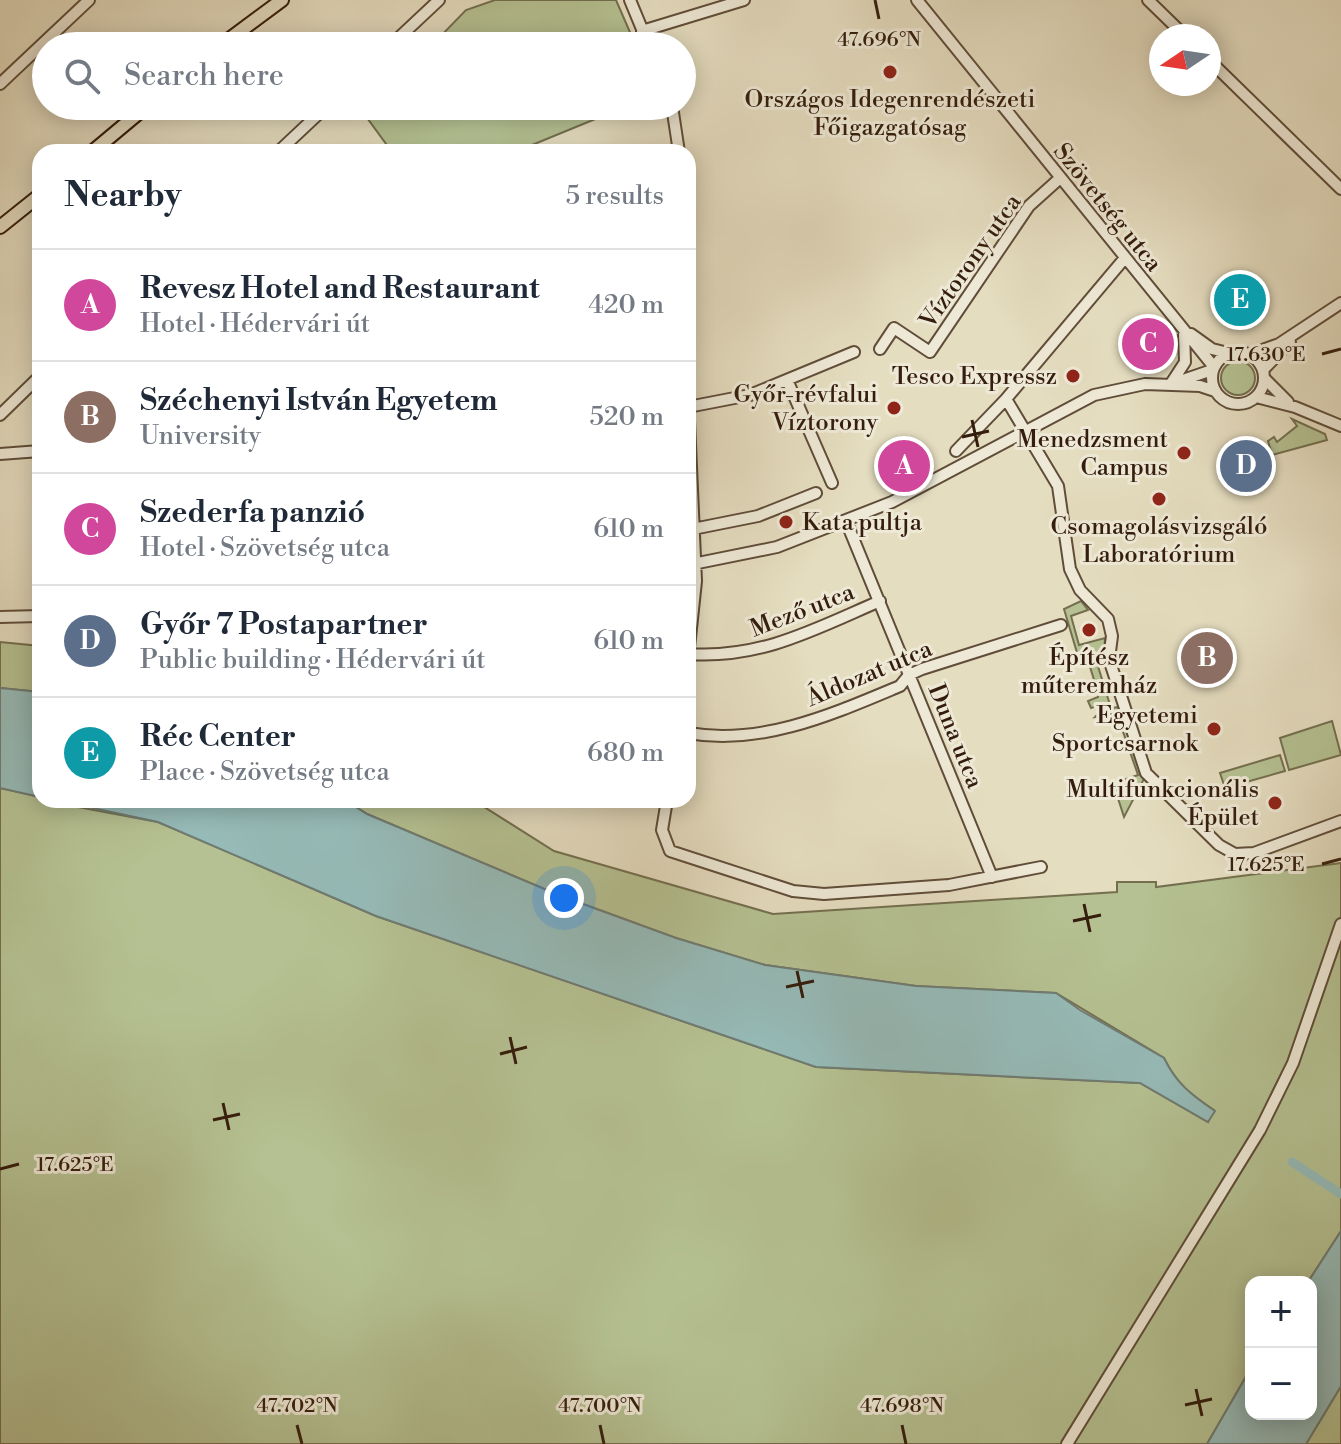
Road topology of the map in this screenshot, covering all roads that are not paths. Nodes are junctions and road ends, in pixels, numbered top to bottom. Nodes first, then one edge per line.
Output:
1 (89, 0) edge
2 (282, 0) edge
3 (439, 0) edge
4 (630, 0) edge
5 (744, 0) edge
6 (917, 0) edge
7 (1148, 0) edge
8 (1173, 24) edge
9 (642, 31) joint
10 (55, 32) edge
11 (239, 32) edge
12 (405, 32) edge
13 (32, 54) edge
14 (1221, 72) edge
15 (0, 84) edge
16 (130, 120) edge
17 (312, 120) edge
18 (674, 120) edge
19 (102, 144) edge
20 (287, 144) edge
21 (678, 144) edge
22 (1059, 179) junction
23 (1341, 189) edge
24 (32, 201) edge
25 (0, 227) edge
26 (1124, 259) junction
27 (1341, 303) edge
28 (1181, 330) junction
29 (1300, 332) junction
30 (880, 349) dead end
31 (854, 352) dead end
32 (1228, 353) junction
33 (1251, 354) junction
34 (1213, 369) junction
35 (1264, 374) junction
36 (788, 382) junction
37 (1168, 383) junction
38 (32, 384) edge
39 (1215, 391) junction
40 (1256, 397) junction
41 (1006, 399) junction
42 (696, 405) edge
43 (1295, 407) junction
44 (0, 415) edge
45 (1341, 426) edge
46 (1026, 434) junction
47 (956, 451) dead end
48 (32, 452) edge
49 (0, 454) edge
50 (832, 483) dead end
51 (816, 493) dead end
52 (846, 521) junction
53 (696, 528) edge
54 (696, 564) edge
55 (880, 601) junction
56 (32, 616) edge
57 (0, 617) edge
58 (1061, 625) dead end
59 (696, 656) edge
60 (909, 675) junction
61 (696, 734) edge
62 (666, 808) edge
63 (1341, 821) edge
64 (1041, 867) dead end
65 (992, 877) junction
66 (1341, 924) edge
67 (1067, 1444) edge

1 - 10 street
2 - 11 main road
3 - 12 street
4 - 9 street
5 - 9 street
6 - 22 street, Szövetség utca
7 - 8 street
13 - 15 street
14 - 23 street
16 - 19 main road
17 - 20 street
18 - 21 street
22 - 26 street, Szövetség utca
22 - 30 street, Víztorony utca
24 - 25 main road
26 - 28 street, Szövetség utca
26 - 41 street
27 - 29 street
28 - 32 street, Szövetség utca
28 - 34 street, Szövetség utca
28 - 37 street
29 - 33 street
29 - 35 street
31 - 36 street
32 - 33 street
32 - 34 street
33 - 35 street
34 - 37 street
34 - 39 street
35 - 40 street
35 - 43 street
36 - 42 street
36 - 50 street
37 - 39 street
37 - 46 street
38 - 44 street
39 - 40 street
40 - 43 street
41 - 46 street
41 - 47 street
43 - 45 street
46 - 52 street
46 - 63 street
48 - 49 street
51 - 53 street
52 - 54 street
52 - 55 street, Duna utca
55 - 59 street, Mező utca
55 - 60 street, Duna utca
56 - 57 street
58 - 60 street, Áldozat utca
60 - 61 street, Áldozat utca
60 - 65 street, Duna utca
62 - 65 street
64 - 65 street
66 - 67 street

